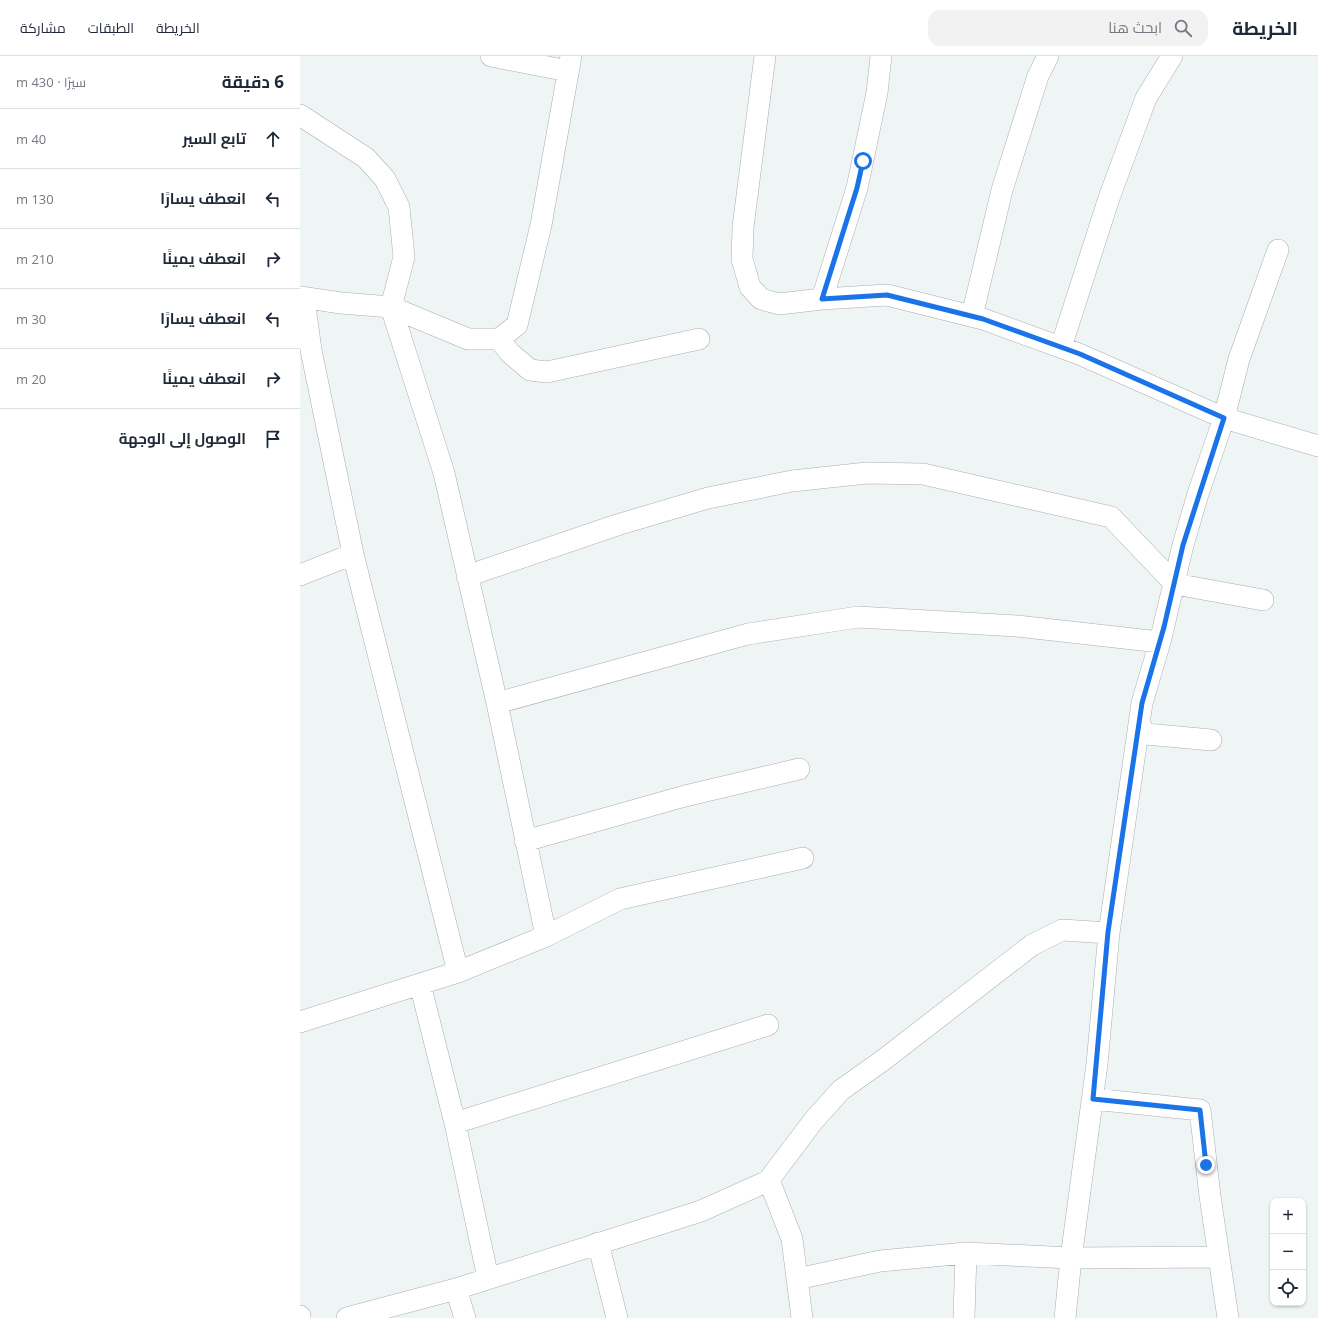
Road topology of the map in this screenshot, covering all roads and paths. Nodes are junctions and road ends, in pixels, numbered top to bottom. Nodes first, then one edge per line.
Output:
1 (491, 56) edge
2 (765, 56) edge
3 (881, 56) edge
4 (1048, 56) edge
5 (1172, 56) edge
6 (570, 63) edge
7 (300, 116) edge
8 (1278, 250) dead end
9 (302, 298) edge
10 (822, 299) junction
11 (391, 307) junction
12 (972, 316) junction
13 (499, 339) junction
14 (699, 339) dead end
15 (1061, 347) junction
16 (1224, 418) junction
17 (1318, 446) edge
18 (353, 554) junction
19 (300, 575) edge
20 (468, 576) junction
21 (1175, 584) junction
22 (1263, 600) dead end
23 (1160, 642) junction
24 (497, 703) junction
25 (1139, 724) junction
26 (1211, 740) dead end
27 (799, 769) dead end
28 (525, 841) junction
29 (802, 858) dead end
30 (1108, 932) junction
31 (546, 936) junction
32 (458, 972) junction
33 (420, 984) junction
34 (300, 1022) edge
35 (768, 1025) dead end
36 (1093, 1099) junction
37 (455, 1123) junction
38 (769, 1180) junction
39 (598, 1243) junction
40 (966, 1253) junction
41 (1219, 1257) junction
42 (1070, 1258) junction
43 (488, 1278) junction
44 (797, 1279) junction
45 (456, 1289) junction
46 (347, 1318) edge
47 (465, 1318) edge
48 (617, 1318) edge
49 (802, 1318) edge
50 (964, 1318) edge
51 (1065, 1318) edge
52 (1228, 1318) edge

1 - 6 street
2 - 10 street
3 - 10 street
4 - 12 street
5 - 15 street
6 - 13 street
7 - 11 street
8 - 16 street
9 - 11 street
9 - 18 street
10 - 12 street
11 - 13 street
11 - 20 street
12 - 15 street
13 - 14 street
15 - 16 street
16 - 17 street
16 - 21 street
18 - 19 street
18 - 32 street
20 - 21 street
20 - 24 street
21 - 22 street
21 - 23 street
23 - 24 street
23 - 25 street
24 - 28 street
25 - 26 street
25 - 30 street
27 - 28 street
28 - 31 street
29 - 31 street
30 - 36 street
30 - 38 street
31 - 32 street
32 - 33 street
33 - 34 street
33 - 37 street
35 - 37 street
36 - 41 street
36 - 42 street
37 - 43 street
38 - 39 street
38 - 44 street
39 - 43 street
39 - 48 street
40 - 42 street
40 - 44 street
40 - 50 street
41 - 42 street
41 - 52 street
42 - 51 street
43 - 45 street
44 - 49 street
45 - 46 street
45 - 47 street

